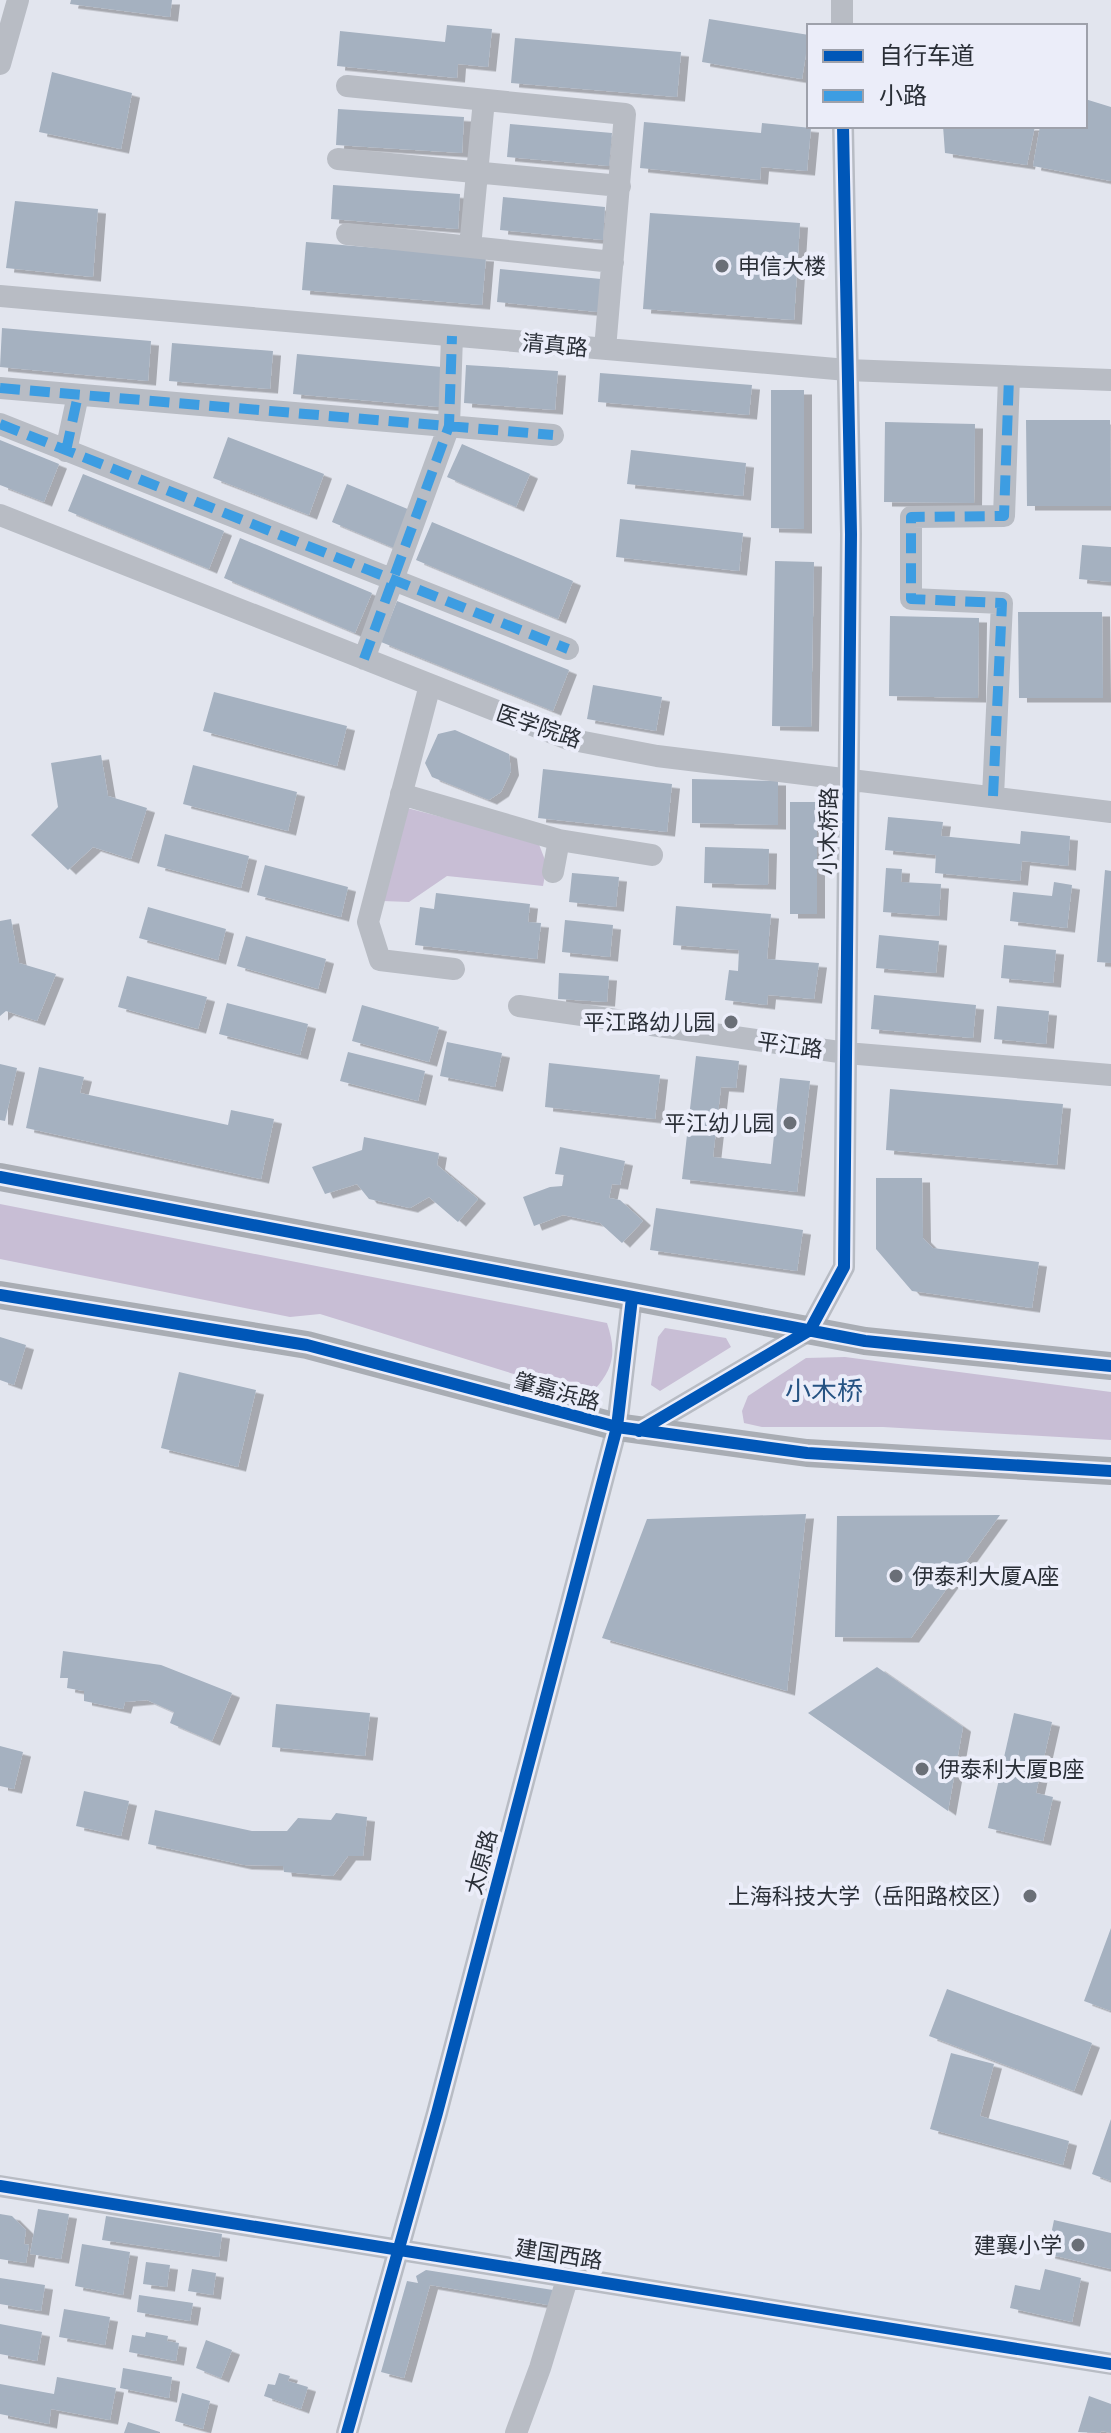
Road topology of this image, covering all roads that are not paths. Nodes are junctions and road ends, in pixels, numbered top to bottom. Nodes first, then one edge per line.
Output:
1 (18, 0) edge
2 (842, 0) edge
3 (842, 24) edge
4 (0, 64) edge
5 (347, 86) dead end
6 (484, 100) junction
7 (843, 128) edge
8 (338, 159) dead end
9 (477, 173) junction
10 (620, 186) junction
11 (347, 234) dead end
12 (470, 247) junction
13 (613, 262) junction
14 (0, 296) edge
15 (452, 336) junction
16 (605, 349) junction
17 (847, 370) junction
18 (1009, 377) junction
19 (1111, 380) edge
20 (0, 388) edge
21 (78, 395) junction
22 (0, 424) edge
23 (449, 426) junction
24 (553, 435) dead end
25 (66, 451) junction
26 (0, 515) edge
27 (393, 582) junction
28 (568, 649) dead end
29 (364, 659) junction
30 (430, 685) junction
31 (849, 778) junction
32 (401, 794) junction
33 (993, 796) junction
34 (1111, 812) edge
35 (559, 840) junction
36 (652, 855) dead end
37 (553, 872) dead end
38 (454, 969) dead end
39 (519, 1006) dead end
40 (846, 1053) junction
41 (1111, 1075) edge
42 (0, 1177) edge
43 (0, 1295) edge
44 (632, 1298) junction
45 (810, 1330) junction
46 (1111, 1366) edge
47 (628, 1429) junction
48 (1111, 1471) edge
49 (0, 2186) edge
50 (399, 2248) junction
51 (568, 2276) junction
52 (1111, 2364) edge
53 (347, 2433) edge
54 (516, 2433) edge

1 - 4 street
2 - 3 street
5 - 6 street
6 - 9 street
6 - 10 street
7 - 17 street, 小木桥路
8 - 9 street
9 - 10 street
9 - 12 street
10 - 13 street
11 - 12 street
12 - 13 street
13 - 16 street
14 - 15 street, 清真路
15 - 16 street, 清真路
15 - 23 street
16 - 17 street, 清真路
17 - 18 street, 清真路
17 - 31 street, 小木桥路
18 - 19 street, 清真路
18 - 33 street
20 - 21 street
21 - 23 street
21 - 25 street
22 - 25 street
23 - 24 street
23 - 27 street
25 - 27 street
26 - 29 street, 医学院路
27 - 28 street
27 - 29 street
29 - 30 street, 医学院路
30 - 31 street, 医学院路
30 - 32 street
31 - 33 street, 医学院路
31 - 40 street, 小木桥路
32 - 35 street
32 - 38 street
33 - 34 street, 医学院路
35 - 36 street
35 - 37 street
39 - 40 street, 平江路
40 - 41 street, 平江路
40 - 45 street, 小木桥路
42 - 44 main road
43 - 47 main road, 肇嘉浜路
44 - 45 main road
44 - 47 street, 太原路
45 - 46 main road
45 - 47 street
47 - 48 main road, 肇嘉浜路
47 - 50 street, 太原路
49 - 50 street, 建国西路
50 - 51 street, 建国西路
50 - 53 street, 太原路
51 - 52 street, 建国西路
51 - 54 street

